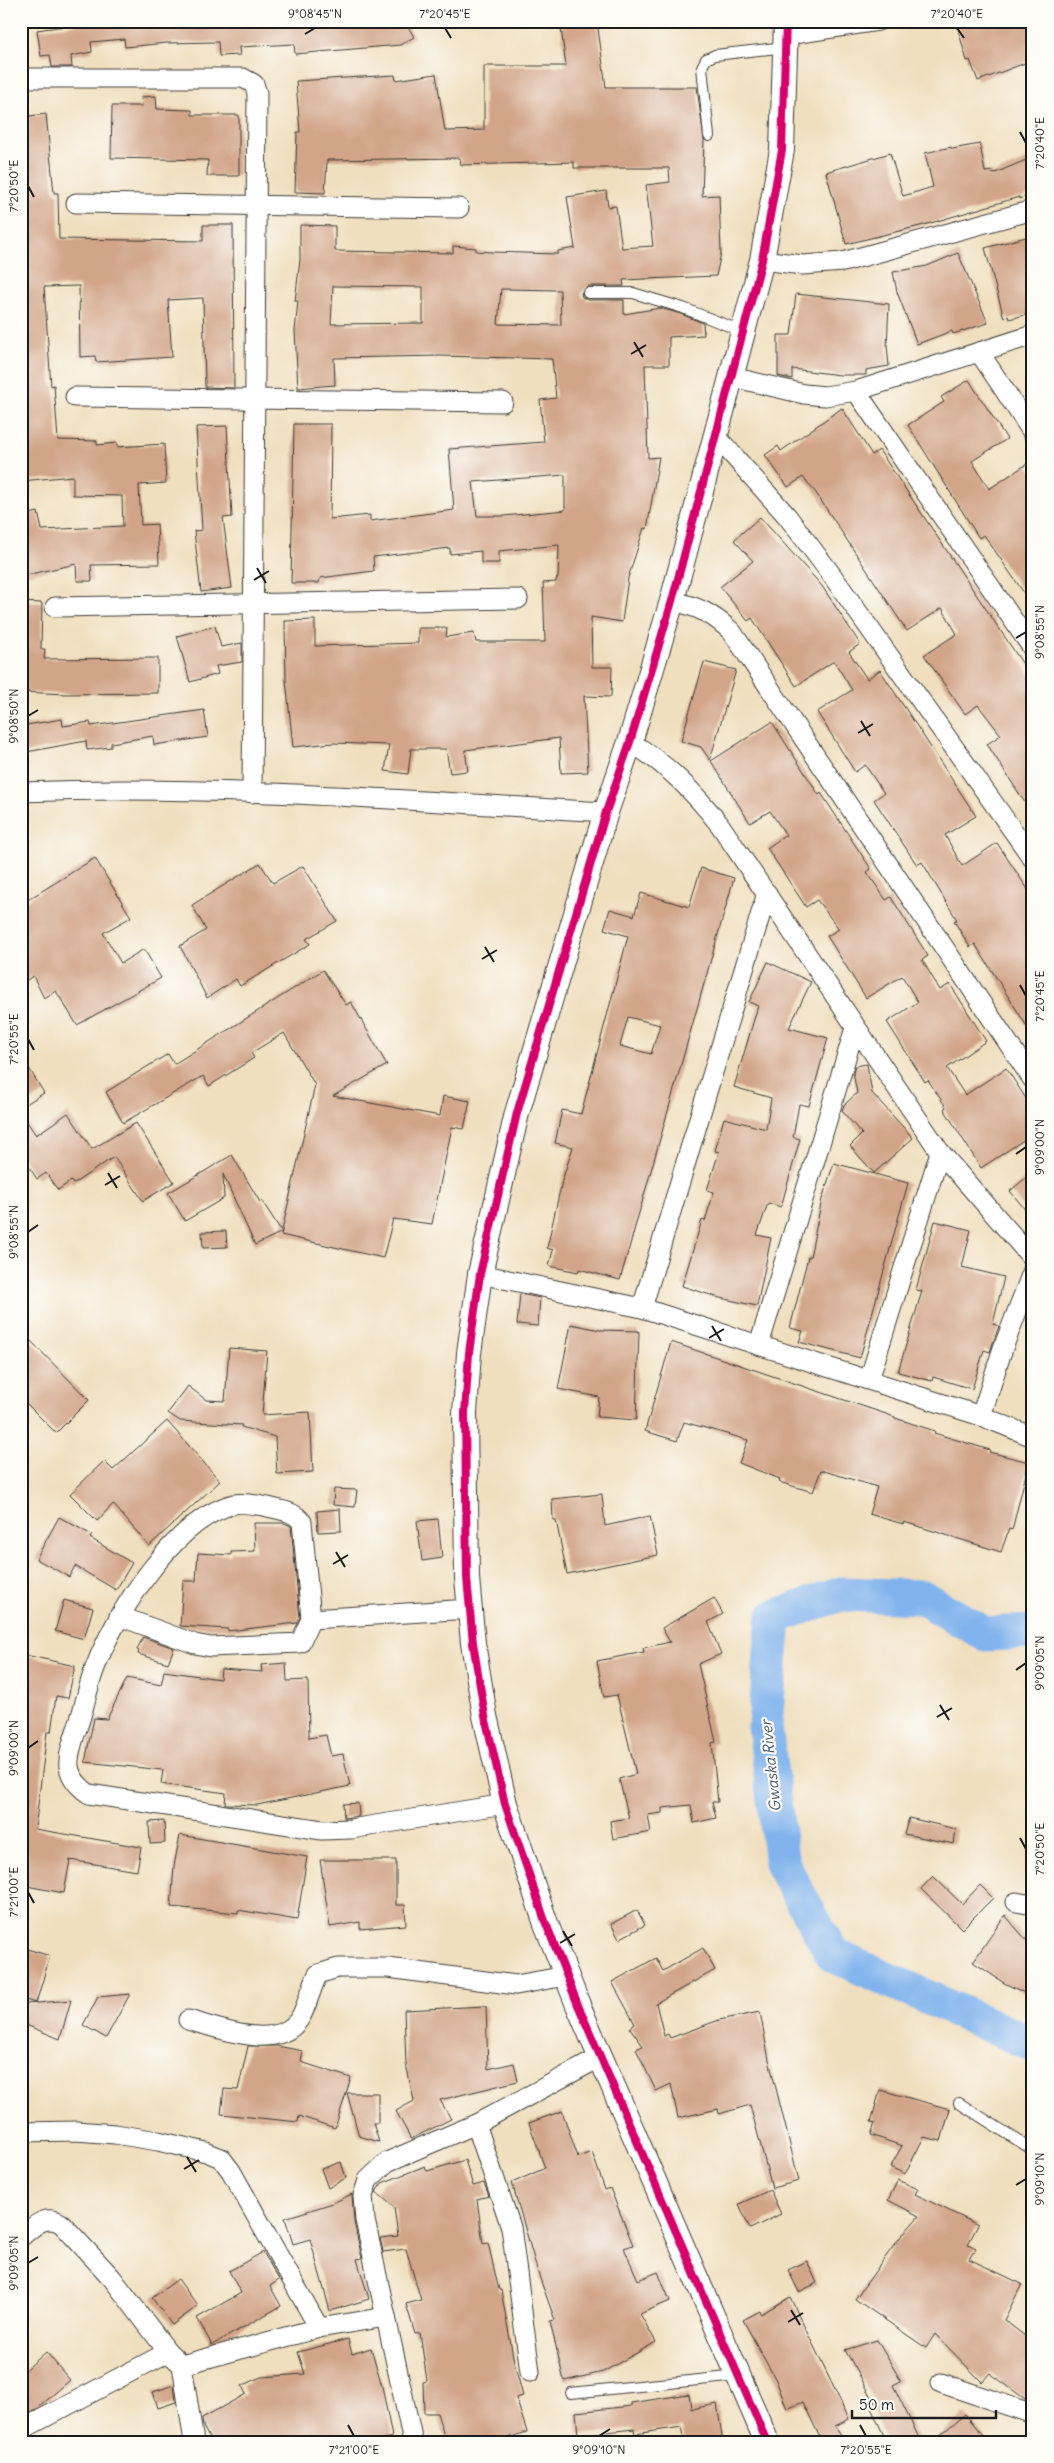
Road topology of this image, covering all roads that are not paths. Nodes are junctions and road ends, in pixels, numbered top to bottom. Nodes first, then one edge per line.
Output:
1 (878, 21) edge
2 (787, 34) edge
3 (21, 78) edge
4 (709, 136) dead end
5 (76, 203) dead end
6 (256, 204) junction
7 (459, 208) dead end
8 (1033, 210) edge
9 (762, 260) junction
10 (588, 293) dead end
11 (744, 332) junction
12 (1033, 335) edge
13 (979, 352) junction
14 (732, 377) junction
15 (856, 391) junction
16 (75, 397) dead end
17 (256, 398) junction
18 (503, 402) dead end
19 (1033, 432) edge
20 (716, 436) junction
21 (518, 599) dead end
22 (672, 601) junction
23 (254, 603) junction
24 (54, 607) dead end
25 (1033, 649) edge
26 (630, 742) junction
27 (21, 792) edge
28 (252, 793) junction
29 (606, 812) junction
30 (1033, 859) edge
31 (767, 893) junction
32 (855, 1028) junction
33 (1033, 1080) edge
34 (940, 1152) junction
35 (1033, 1259) edge
36 (1033, 1270) edge
37 (480, 1274) junction
38 (642, 1308) junction
39 (759, 1345) junction
40 (869, 1380) junction
41 (981, 1416) junction
42 (1033, 1436) edge
43 (470, 1609) junction
44 (119, 1616) junction
45 (311, 1619) junction
46 (505, 1804) junction
47 (566, 1976) junction
48 (188, 2020) dead end
49 (600, 2057) junction
50 (959, 2103) dead end
51 (476, 2124) junction
52 (21, 2132) edge
53 (1033, 2150) edge
54 (21, 2237) edge
55 (386, 2317) junction
56 (319, 2328) junction
57 (168, 2352) junction
58 (182, 2365) junction
59 (530, 2372) dead end
60 (739, 2376) junction
61 (941, 2383) dead end
62 (570, 2393) dead end
63 (1033, 2414) edge
64 (21, 2430) edge
65 (194, 2442) edge
66 (413, 2442) edge
67 (767, 2442) edge

1 - 2 street
2 - 4 lane
2 - 9 street
3 - 6 street
5 - 6 street
6 - 7 street
6 - 17 street
8 - 9 street
9 - 11 street
10 - 11 lane
11 - 14 street
12 - 13 street
13 - 15 street
13 - 19 street
14 - 15 street
14 - 20 street
15 - 25 street
16 - 17 street
17 - 18 street
17 - 23 street
20 - 22 street
20 - 30 street
21 - 23 street
22 - 26 street
22 - 33 street
23 - 24 street
23 - 28 street
26 - 29 street
26 - 31 street
27 - 28 street
28 - 29 street
29 - 37 street
31 - 32 street
31 - 38 street
32 - 34 street
32 - 39 street
34 - 35 street
34 - 40 street
36 - 41 street
37 - 38 street
37 - 43 street
38 - 39 street
39 - 40 street
40 - 41 street
41 - 42 street
43 - 45 street
43 - 46 street
44 - 45 street
44 - 45 street
44 - 46 street
46 - 47 street
47 - 48 street
47 - 49 street
49 - 51 street
49 - 60 street
50 - 53 lane
51 - 55 street
51 - 59 street
52 - 56 street
54 - 57 street
55 - 56 street
55 - 66 street
56 - 58 street
57 - 58 street
57 - 64 street
58 - 65 street
60 - 62 lane
60 - 67 street
61 - 63 street

